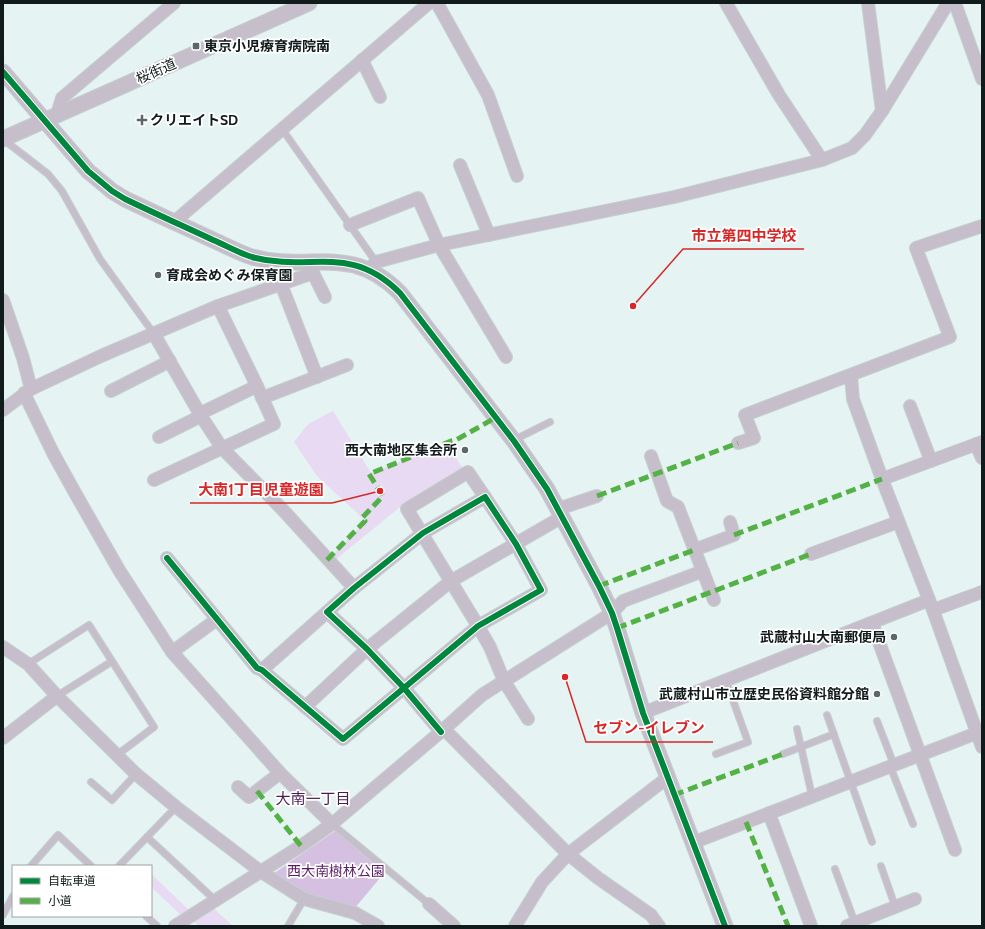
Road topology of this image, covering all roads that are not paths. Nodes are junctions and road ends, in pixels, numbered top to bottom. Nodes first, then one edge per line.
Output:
1 (174, 3) edge
2 (309, 3) edge
3 (429, 3) edge
4 (437, 3) edge
5 (726, 3) edge
6 (868, 3) edge
7 (948, 3) edge
8 (955, 3) edge
9 (362, 60) junction
10 (3, 72) edge
11 (982, 79) edge
12 (380, 97) dead end
13 (882, 110) junction
14 (51, 117) junction
15 (282, 129) junction
16 (3, 139) edge
17 (822, 160) junction
18 (460, 165) dead end
19 (517, 176) dead end
20 (174, 222) junction
21 (350, 225) junction
22 (982, 226) edge
23 (489, 235) junction
24 (439, 245) junction
25 (372, 266) junction
26 (313, 267) junction
27 (281, 284) junction
28 (325, 297) dead end
29 (4, 303) edge
30 (218, 306) junction
31 (154, 334) junction
32 (506, 357) dead end
33 (170, 361) junction
34 (347, 365) dead end
35 (850, 376) junction
36 (316, 377) junction
37 (257, 386) junction
38 (28, 391) junction
39 (111, 391) dead end
40 (262, 398) junction
41 (910, 406) dead end
42 (3, 410) edge
43 (200, 415) junction
44 (550, 422) dead end
45 (159, 437) dead end
46 (514, 441) junction
47 (738, 443) dead end
48 (979, 443) edge
49 (222, 448) junction
50 (651, 456) dead end
51 (982, 458) edge
52 (931, 461) junction
53 (882, 479) junction
54 (154, 480) dead end
55 (597, 496) dead end
56 (485, 497) junction
57 (560, 513) junction
58 (730, 522) dead end
59 (898, 522) junction
60 (422, 533) junction
61 (516, 544) junction
62 (694, 550) junction
63 (811, 554) dead end
64 (167, 558) dead end
65 (703, 571) junction
66 (451, 582) junction
67 (354, 588) junction
68 (982, 592) edge
69 (714, 600) dead end
70 (931, 605) junction
71 (327, 612) junction
72 (612, 613) junction
73 (216, 620) junction
74 (872, 623) junction
75 (478, 626) junction
76 (3, 647) edge
77 (366, 649) junction
78 (172, 652) junction
79 (111, 662) junction
80 (28, 664) junction
81 (262, 670) junction
82 (504, 681) junction
83 (726, 681) junction
84 (404, 688) junction
85 (57, 696) junction
86 (305, 707) junction
87 (643, 713) junction
88 (827, 715) dead end
89 (528, 719) dead end
90 (877, 721) dead end
91 (797, 729) dead end
92 (443, 730) junction
93 (979, 732) edge
94 (834, 734) junction
95 (3, 738) edge
96 (801, 747) junction
97 (982, 747) edge
98 (716, 754) dead end
99 (784, 754) dead end
100 (117, 755) junction
101 (920, 755) junction
102 (892, 766) junction
103 (280, 773) junction
104 (136, 774) junction
105 (667, 778) junction
106 (91, 782) dead end
107 (851, 782) junction
108 (238, 787) dead end
109 (812, 796) junction
110 (176, 807) junction
111 (769, 813) junction
112 (332, 824) junction
113 (913, 824) dead end
114 (147, 837) junction
115 (692, 842) junction
116 (872, 842) dead end
117 (956, 850) dead end
118 (568, 854) junction
119 (32, 865) edge
120 (91, 865) edge
121 (120, 865) edge
122 (881, 866) dead end
123 (835, 869) dead end
124 (260, 871) junction
125 (12, 898) edge
126 (304, 899) junction
127 (915, 899) dead end
128 (216, 900) junction
129 (429, 904) joint
130 (895, 906) junction
131 (3, 915) edge
132 (147, 917) edge
133 (851, 924) edge
134 (157, 926) edge
135 (175, 926) edge
136 (288, 926) edge
137 (378, 926) edge
138 (454, 926) edge
139 (515, 926) edge
140 (659, 926) edge
141 (725, 926) edge
142 (811, 926) edge

1 - 14 street
2 - 14 street, 桜街道
3 - 9 street
4 - 19 street
5 - 17 street
6 - 13 street
7 - 13 street
8 - 11 street
9 - 12 street
9 - 15 street
10 - 14 street
13 - 17 street
14 - 16 street, 桜街道
14 - 20 street
15 - 20 street
15 - 21 lane
16 - 31 lane
17 - 23 street
18 - 23 street
20 - 26 street
21 - 24 street
21 - 25 lane
22 - 35 street
23 - 24 street
24 - 25 street
24 - 32 street
25 - 26 street
25 - 46 street
26 - 27 street
26 - 28 street
27 - 30 street
27 - 36 street
29 - 38 street
30 - 31 street
30 - 37 street
31 - 33 street
31 - 38 street
33 - 39 street
33 - 43 street
34 - 36 street
35 - 47 street
35 - 53 street
36 - 40 street
37 - 40 street
37 - 43 street
38 - 42 street
38 - 78 street
40 - 49 street
41 - 52 street
43 - 45 street
43 - 49 street
44 - 46 lane
46 - 57 street
48 - 51 street
48 - 52 street
49 - 54 street
49 - 67 street
50 - 62 street
52 - 53 street
53 - 59 street
55 - 57 street
56 - 60 street
56 - 60 street
56 - 61 street
57 - 61 street
57 - 72 street
58 - 62 street
59 - 63 street
59 - 70 street
60 - 66 street
60 - 67 street
61 - 66 street
61 - 75 street
62 - 65 street
64 - 73 street
65 - 69 street
65 - 72 street
66 - 75 street
66 - 77 street
67 - 71 street
68 - 70 street
70 - 74 street
70 - 93 street
71 - 77 street
71 - 81 street
72 - 82 street
72 - 87 street
73 - 78 street
73 - 81 street
74 - 83 street
74 - 101 street
75 - 82 street
75 - 84 street
76 - 80 street
77 - 84 street
77 - 86 street
78 - 103 street
79 - 80 lane
79 - 85 lane
79 - 100 lane
80 - 85 street
81 - 86 street
82 - 89 street
82 - 92 street
83 - 87 street
83 - 98 lane
84 - 86 street
84 - 92 street
85 - 95 street
85 - 100 street
87 - 105 street
88 - 94 lane
90 - 102 lane
91 - 96 lane
92 - 112 street
92 - 118 street
93 - 97 street
93 - 101 street
94 - 96 lane
94 - 107 lane
96 - 99 lane
96 - 109 lane
100 - 104 street
101 - 102 street
101 - 117 street
102 - 107 street
102 - 113 lane
103 - 108 street
103 - 112 street
104 - 106 lane
104 - 110 street
105 - 115 street
105 - 118 street
107 - 109 street
107 - 116 lane
109 - 111 street
110 - 114 lane
110 - 124 street
111 - 115 street
111 - 142 street
112 - 124 street
112 - 129 lane
114 - 121 lane
114 - 128 lane
115 - 141 street
118 - 139 street
118 - 140 street
119 - 120 lane
122 - 130 lane
123 - 133 lane
124 - 126 street
124 - 128 street
125 - 131 lane
126 - 136 lane
126 - 137 street
127 - 130 street
128 - 135 street
129 - 138 street
130 - 133 street
132 - 134 lane

